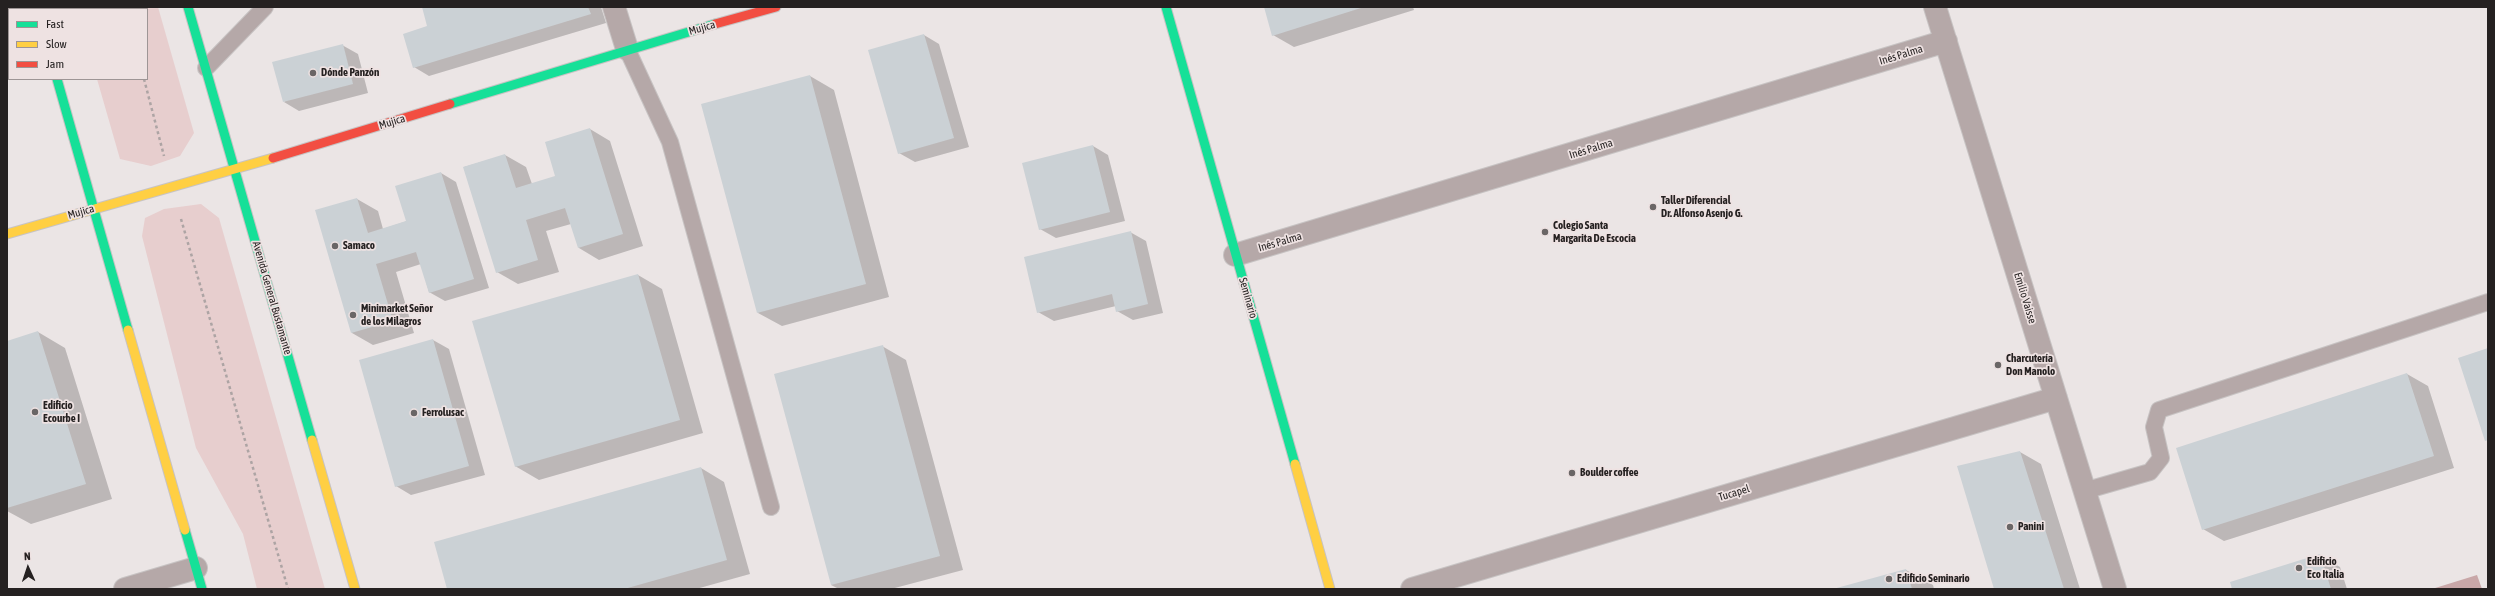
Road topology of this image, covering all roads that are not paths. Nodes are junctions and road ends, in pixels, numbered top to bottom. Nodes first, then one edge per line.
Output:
1 (188, 7) edge
2 (265, 7) edge
3 (614, 7) edge
4 (776, 7) edge
5 (1166, 7) edge
6 (1935, 7) edge
7 (1946, 41) junction
8 (627, 49) junction
9 (206, 68) junction
10 (58, 80) edge
11 (236, 169) junction
12 (93, 208) junction
13 (7, 234) edge
14 (1236, 255) junction
15 (2488, 302) edge
16 (2056, 398) junction
17 (2084, 491) junction
18 (771, 507) dead end
19 (196, 568) junction
20 (125, 589) edge
21 (202, 589) edge
22 (356, 589) edge
23 (1330, 589) edge
24 (1412, 589) edge
25 (2115, 589) edge

1 - 9 street, Avenida General Bustamante
2 - 9 lane
3 - 8 street
4 - 8 street, Mujica
5 - 14 street, Seminario
6 - 7 street, Emilio Vaisse
7 - 14 street, Inés Palma
7 - 16 street, Emilio Vaisse
8 - 11 street, Mujica
8 - 18 lane
9 - 11 street, Avenida General Bustamante
10 - 12 street
11 - 12 street, Mujica
11 - 22 street, Avenida General Bustamante
12 - 13 street, Mujica
12 - 19 street
14 - 23 street, Seminario
15 - 17 lane
16 - 17 street, Emilio Vaisse
16 - 24 street, Tucapel
17 - 25 street, Emilio Vaisse
19 - 20 street
19 - 21 street

